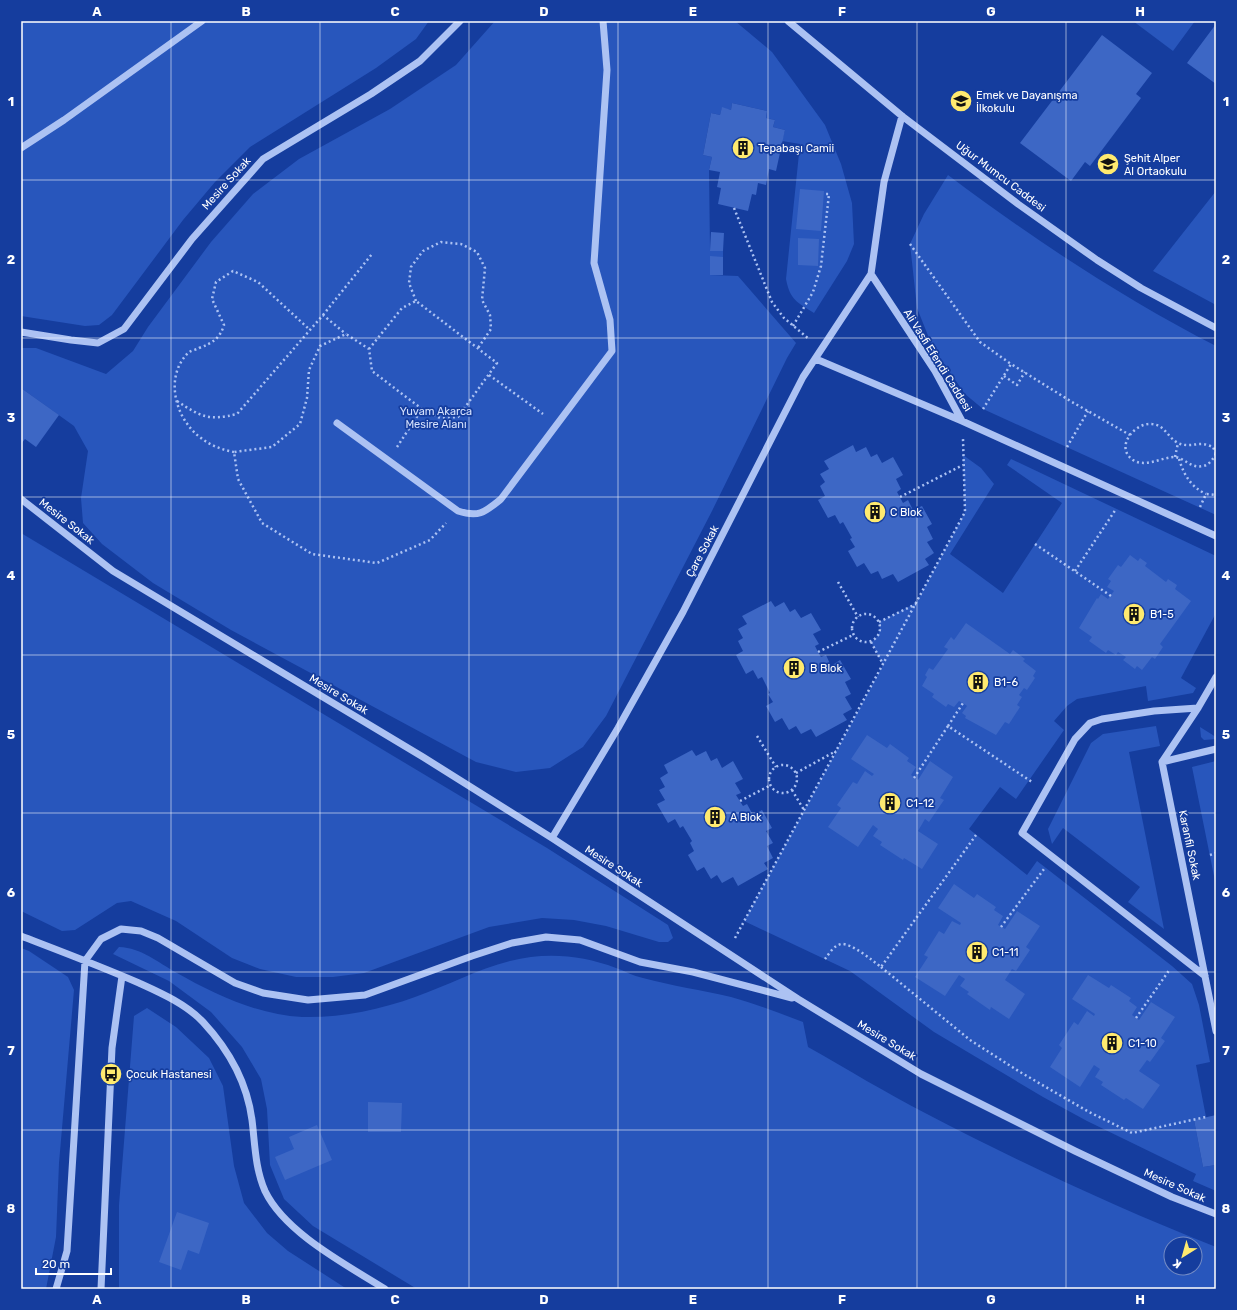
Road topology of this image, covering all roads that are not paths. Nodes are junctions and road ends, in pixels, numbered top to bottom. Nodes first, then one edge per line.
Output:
1 (202, 21) edge
2 (460, 21) edge
3 (603, 21) edge
4 (788, 21) edge
5 (902, 116) junction
6 (21, 148) edge
7 (871, 274) junction
8 (1216, 328) edge
9 (21, 332) edge
10 (816, 359) junction
11 (962, 421) junction
12 (337, 423) dead end
13 (21, 499) edge
14 (1216, 536) edge
15 (1216, 677) edge
16 (1198, 708) junction
17 (1216, 749) edge
18 (1162, 762) junction
19 (552, 838) junction
20 (21, 936) edge
21 (85, 961) junction
22 (122, 976) junction
23 (1205, 976) junction
24 (798, 1000) junction
25 (1216, 1031) edge
26 (1216, 1214) edge
27 (56, 1289) edge
28 (101, 1289) edge
29 (386, 1289) edge

1 - 6 street
2 - 9 street, Mesire Sokak
3 - 12 street
4 - 5 street, Uğur Mumcu Caddesi
5 - 7 street
5 - 8 street, Uğur Mumcu Caddesi
7 - 10 street, Çare Sokak
7 - 11 street, Ali Vasfi Efendi Caddesi
10 - 11 street
10 - 19 street, Çare Sokak
11 - 14 street, Ali Vasfi Efendi Caddesi
13 - 19 street, Mesire Sokak
15 - 16 street
16 - 18 street
16 - 23 street
17 - 18 street
18 - 23 street, Karanfil Sokak
19 - 24 street, Mesire Sokak
20 - 21 street
21 - 22 street
21 - 24 street
21 - 27 street
22 - 28 street
22 - 29 street
23 - 25 street, Karanfil Sokak
24 - 26 street, Mesire Sokak

